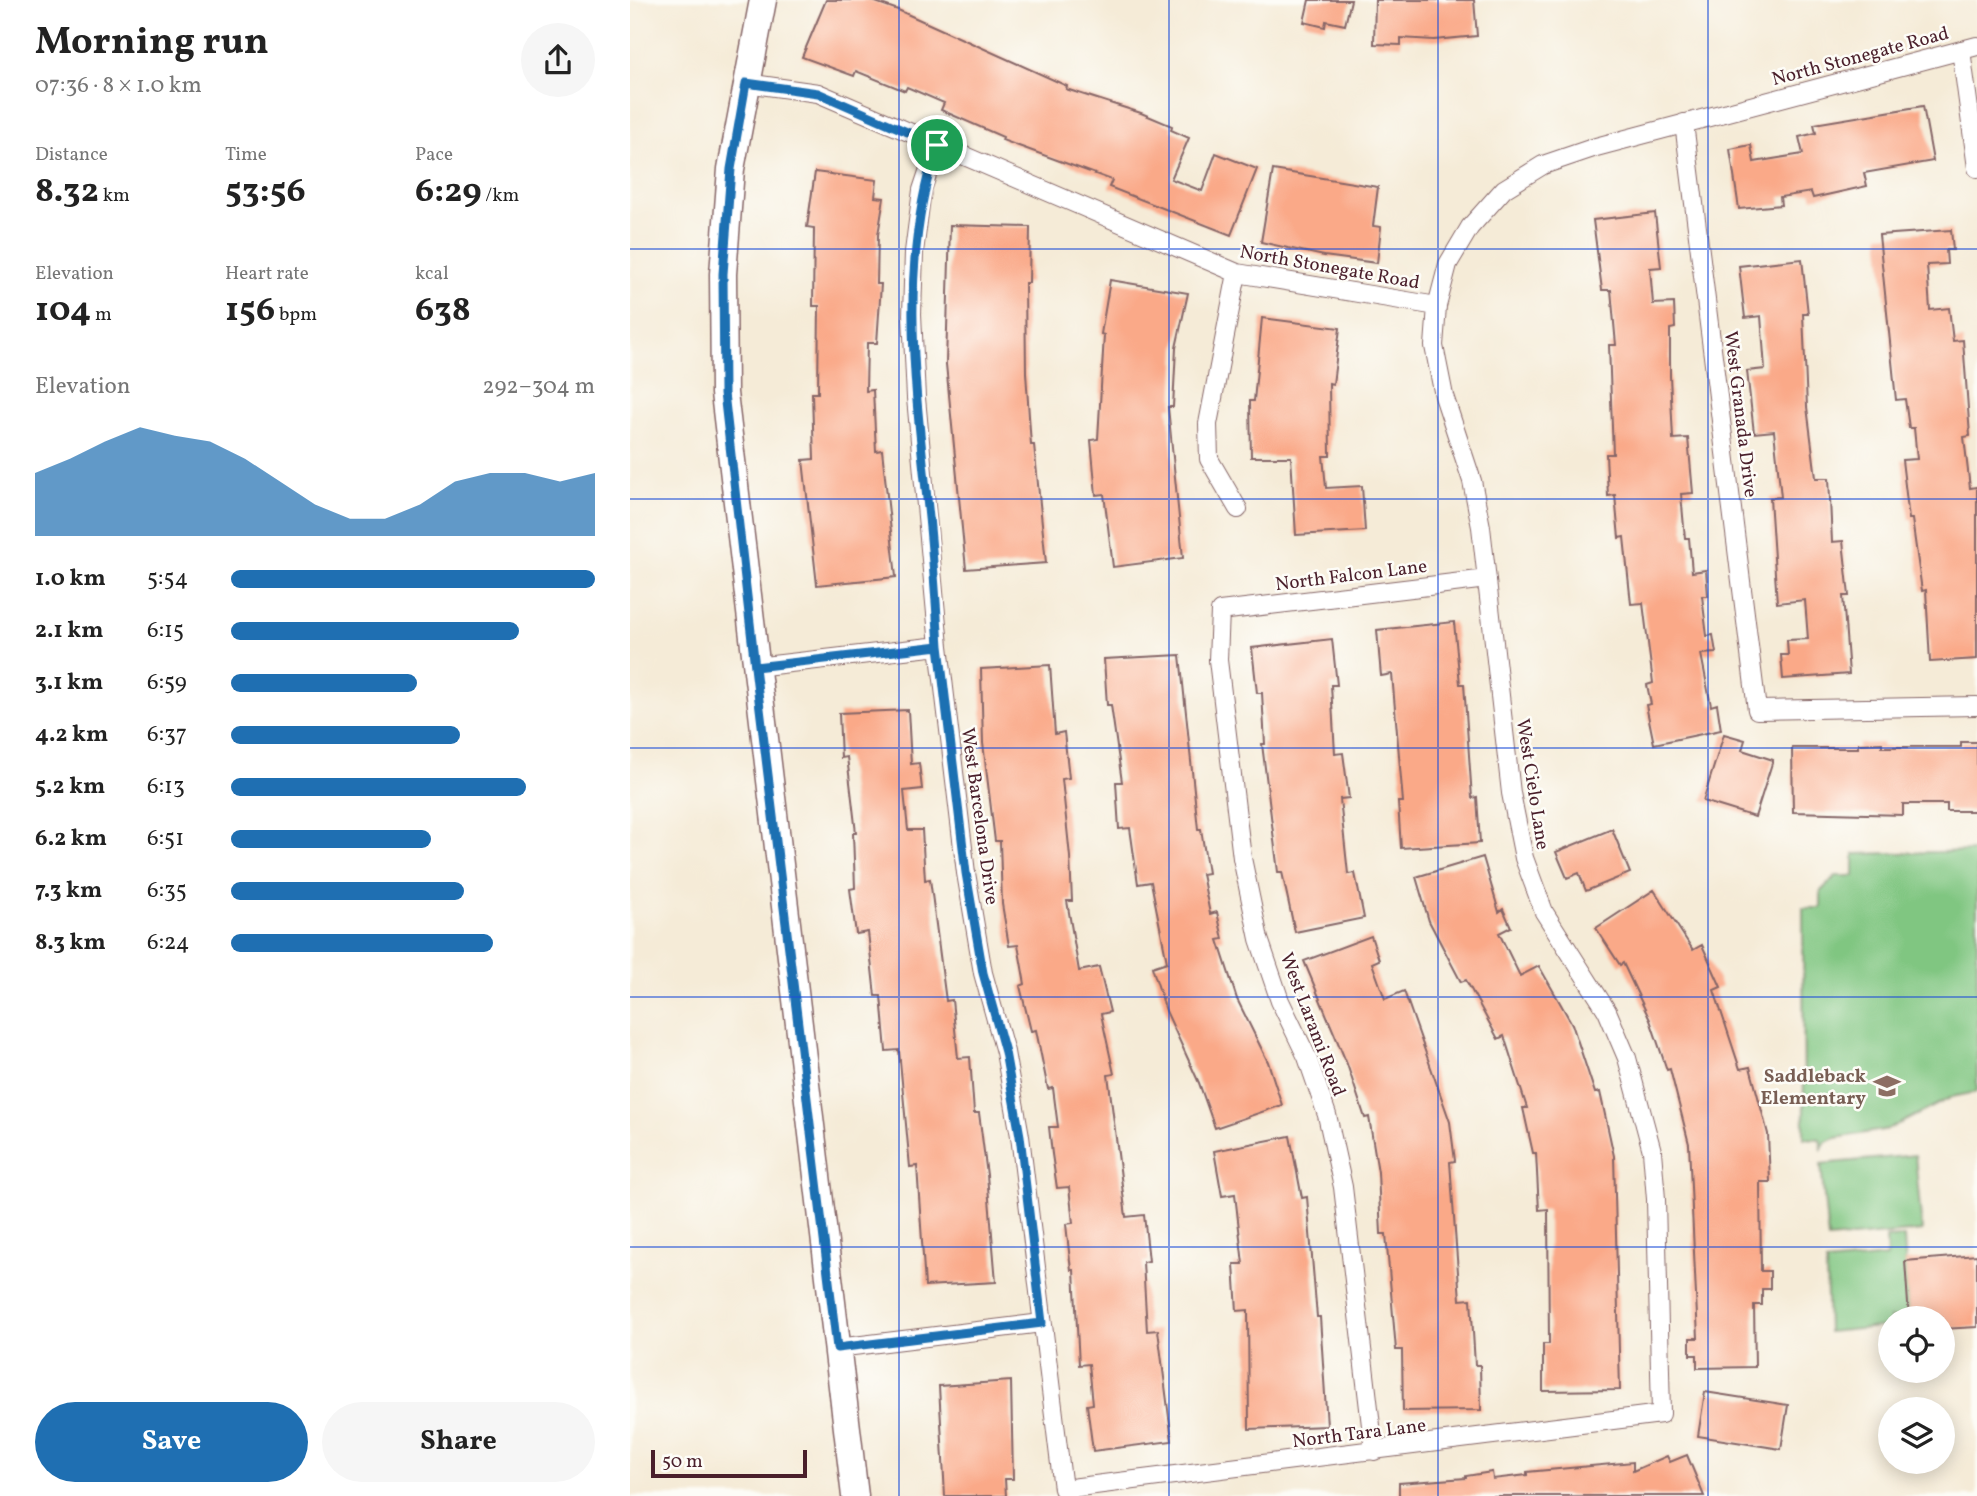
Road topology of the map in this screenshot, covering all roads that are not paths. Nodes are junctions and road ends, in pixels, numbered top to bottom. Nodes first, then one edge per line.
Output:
1 (762, 0) edge
2 (1969, 48) edge
3 (746, 83) junction
4 (1684, 123) junction
5 (937, 145) junction
6 (1977, 168) edge
7 (1237, 273) junction
8 (1437, 306) junction
9 (1237, 509) dead end
10 (1487, 579) junction
11 (1220, 611) joint
12 (939, 646) junction
13 (755, 667) junction
14 (1977, 706) edge
15 (1042, 1323) junction
16 (837, 1348) junction
17 (1661, 1414) joint
18 (1374, 1451) junction
19 (1063, 1489) joint
20 (855, 1496) edge

1 - 3 street
2 - 4 street, North Stonegate Road
2 - 6 street
3 - 5 street, North Stonegate Road
3 - 13 street
4 - 8 street, North Stonegate Road
4 - 14 street, West Granada Drive
5 - 7 street, North Stonegate Road
5 - 12 street, West Barcelona Drive
7 - 8 street, North Stonegate Road
7 - 9 street
8 - 10 street, West Cielo Lane
10 - 11 street, North Falcon Lane
10 - 17 street, West Cielo Lane
11 - 18 street, West Larami Road
12 - 13 street
12 - 15 street, West Barcelona Drive
13 - 16 street
15 - 16 street
15 - 19 street, West Barcelona Drive
16 - 20 street
17 - 18 street, North Tara Lane
18 - 19 street, North Tara Lane

